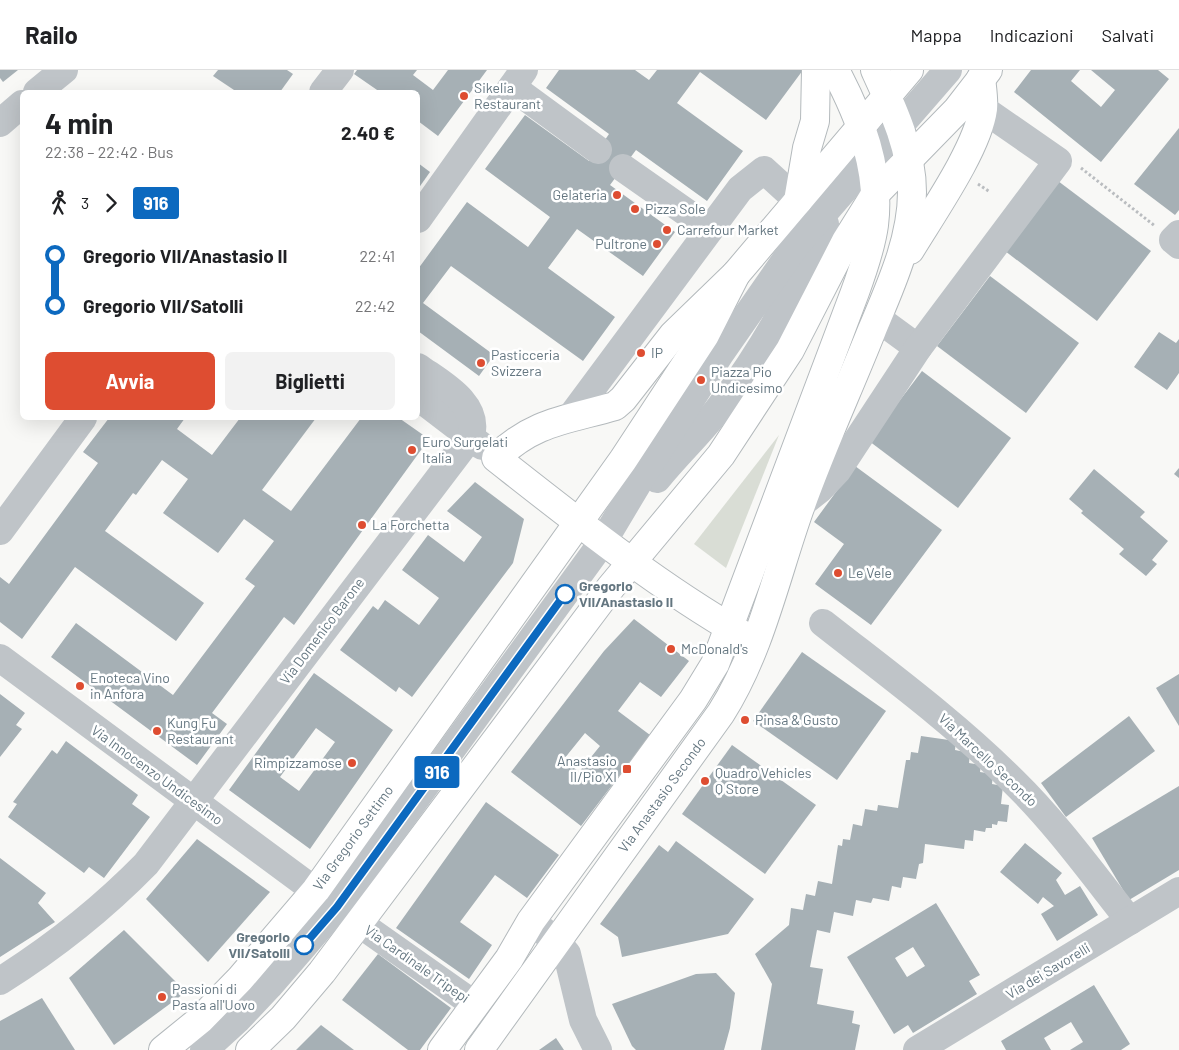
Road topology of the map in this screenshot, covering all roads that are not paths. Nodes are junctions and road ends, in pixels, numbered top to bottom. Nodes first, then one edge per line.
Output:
1 (64, 70) edge
2 (340, 70) edge
3 (816, 70) edge
4 (835, 70) edge
5 (875, 70) edge
6 (908, 70) edge
7 (948, 70) edge
8 (984, 74) edge
9 (518, 78) edge
10 (39, 90) edge
11 (325, 90) edge
12 (887, 96) junction
13 (20, 106) edge
14 (983, 108) junction
15 (0, 123) edge
16 (861, 126) junction
17 (899, 126) junction
18 (598, 150) dead end
19 (909, 158) junction
20 (870, 159) junction
21 (623, 168) dead end
22 (876, 193) junction
23 (836, 198) junction
24 (798, 202) junction
25 (420, 216) edge
26 (710, 229) junction
27 (896, 273) junction
28 (736, 274) junction
29 (762, 292) junction
30 (877, 318) junction
31 (918, 348) junction
32 (420, 368) edge
33 (420, 398) edge
34 (570, 418) junction
35 (82, 420) edge
36 (471, 436) junction
37 (496, 458) junction
38 (672, 460) junction
39 (801, 504) junction
40 (580, 522) junction
41 (0, 530) edge
42 (604, 540) junction
43 (633, 561) junction
44 (823, 623) dead end
45 (728, 626) junction
46 (755, 642) junction
47 (0, 658) edge
48 (194, 802) junction
49 (316, 890) junction
50 (1179, 891) edge
51 (337, 907) junction
52 (531, 921) junction
53 (1130, 921) junction
54 (360, 924) junction
55 (557, 942) junction
56 (0, 981) edge
57 (475, 1005) junction
58 (163, 1050) edge
59 (204, 1050) edge
60 (250, 1050) edge
61 (442, 1050) edge
62 (479, 1050) edge
63 (598, 1050) edge
64 (917, 1050) edge

1 - 10 street
2 - 11 street
3 - 24 main road
4 - 16 main road
5 - 12 main road
6 - 12 main road
7 - 17 street
8 - 14 main road
8 - 19 main road
9 - 18 street
9 - 25 street
12 - 16 main road
12 - 17 main road
13 - 15 street
14 - 27 main road
14 - 31 street
16 - 20 main road
16 - 24 main road
17 - 19 main road
17 - 20 street
19 - 22 main road
19 - 27 main road
20 - 22 main road
20 - 23 street
21 - 26 street
22 - 43 main road
22 - 45 main road
23 - 29 street
23 - 38 street
24 - 26 street
24 - 28 main road
26 - 34 street
27 - 30 main road
28 - 29 street
28 - 34 main road
28 - 40 main road
29 - 38 street
29 - 42 street
30 - 31 street
30 - 39 main road
31 - 39 street
32 - 36 street
33 - 36 street
34 - 37 main road
35 - 41 street
36 - 37 street
36 - 48 street, Via Domenico Barone
37 - 40 main road
38 - 42 street
39 - 46 main road
40 - 42 main road
40 - 49 main road, Via Gregorio Settimo
42 - 43 main road
42 - 51 street, Via Gregorio Settimo
43 - 45 main road
43 - 54 main road
44 - 53 street, Via Marcello Secondo
45 - 46 main road
45 - 52 main road
46 - 55 main road, Via Anastasio Secondo
47 - 48 street, Via Innocenzo Undicesimo
48 - 49 street, Via Innocenzo Undicesimo
48 - 56 street, Via Domenico Barone
49 - 51 street, Via Innocenzo Undicesimo
49 - 58 main road, Via Gregorio Settimo
50 - 53 street, Via dei Savorelli
51 - 54 street, Via Cardinale Tripepi
51 - 59 street, Via Gregorio Settimo
52 - 55 street
52 - 57 main road
53 - 64 street, Via dei Savorelli
54 - 57 street, Via Cardinale Tripepi
54 - 60 main road
55 - 62 main road, Via Anastasio Secondo
55 - 63 street
57 - 61 main road

